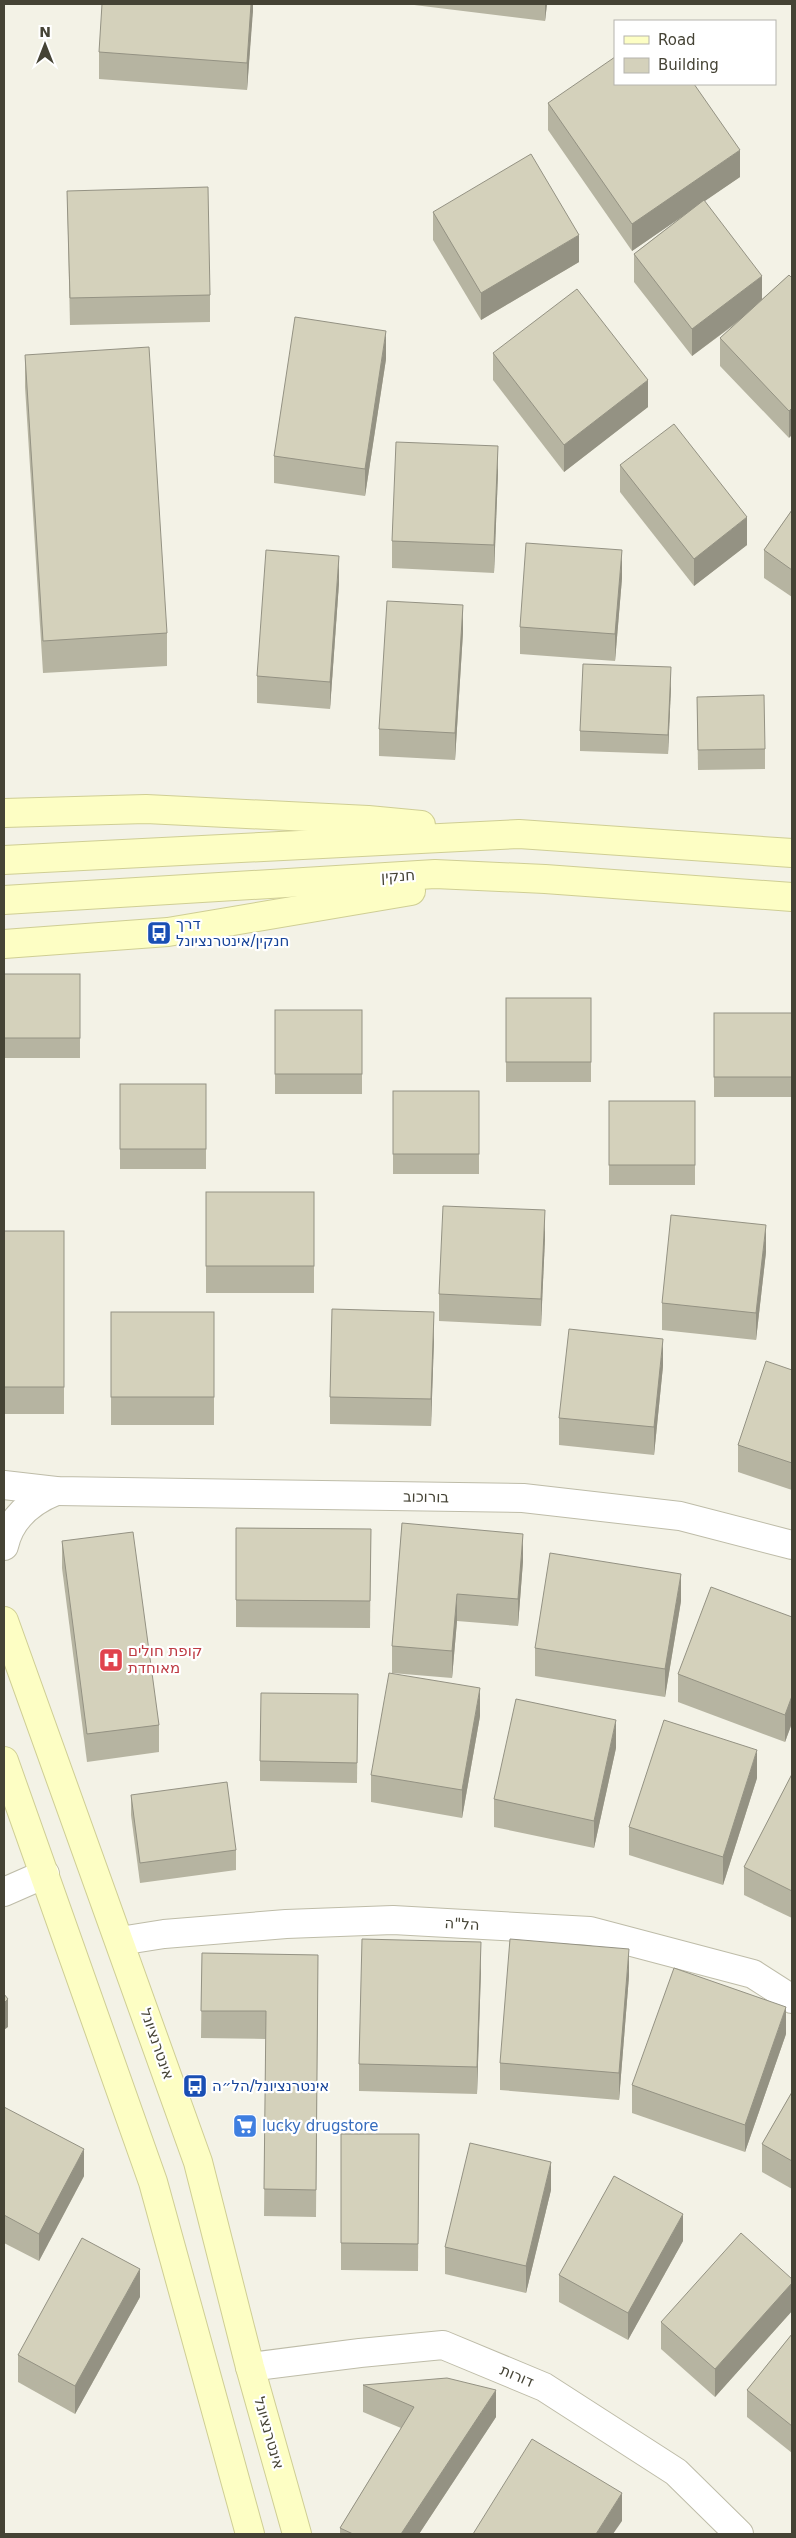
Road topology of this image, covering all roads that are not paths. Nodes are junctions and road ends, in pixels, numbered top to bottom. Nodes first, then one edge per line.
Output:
1 (4, 803) edge
2 (68, 810) junction
3 (4, 813) edge
4 (519, 834) junction
5 (792, 853) edge
6 (4, 860) edge
7 (545, 879) junction
8 (792, 897) edge
9 (4, 900) edge
10 (4, 944) edge
11 (4, 1485) edge
12 (56, 1491) junction
13 (792, 1545) edge
14 (4, 1546) edge
15 (4, 1620) edge
16 (4, 1760) edge
17 (45, 1874) junction
18 (4, 1892) edge
19 (120, 1941) junction
20 (792, 1999) edge
21 (250, 2367) junction
22 (250, 2534) edge
23 (297, 2534) edge
24 (739, 2534) edge

1 - 2 main road
2 - 3 main road
2 - 4 main road
4 - 5 main road
4 - 6 main road
7 - 8 main road, חנקין
7 - 9 main road, חנקין
7 - 10 main road
11 - 12 street, בורוכוב
12 - 13 street, בורוכוב
12 - 14 street, בורוכוב
15 - 19 main road, אינטרנציונל
16 - 17 main road
17 - 18 street
17 - 22 main road
19 - 20 street, הל"ה
19 - 21 main road, אינטרנציונל
21 - 23 main road, אינטרנציונל
21 - 24 street, דורות

